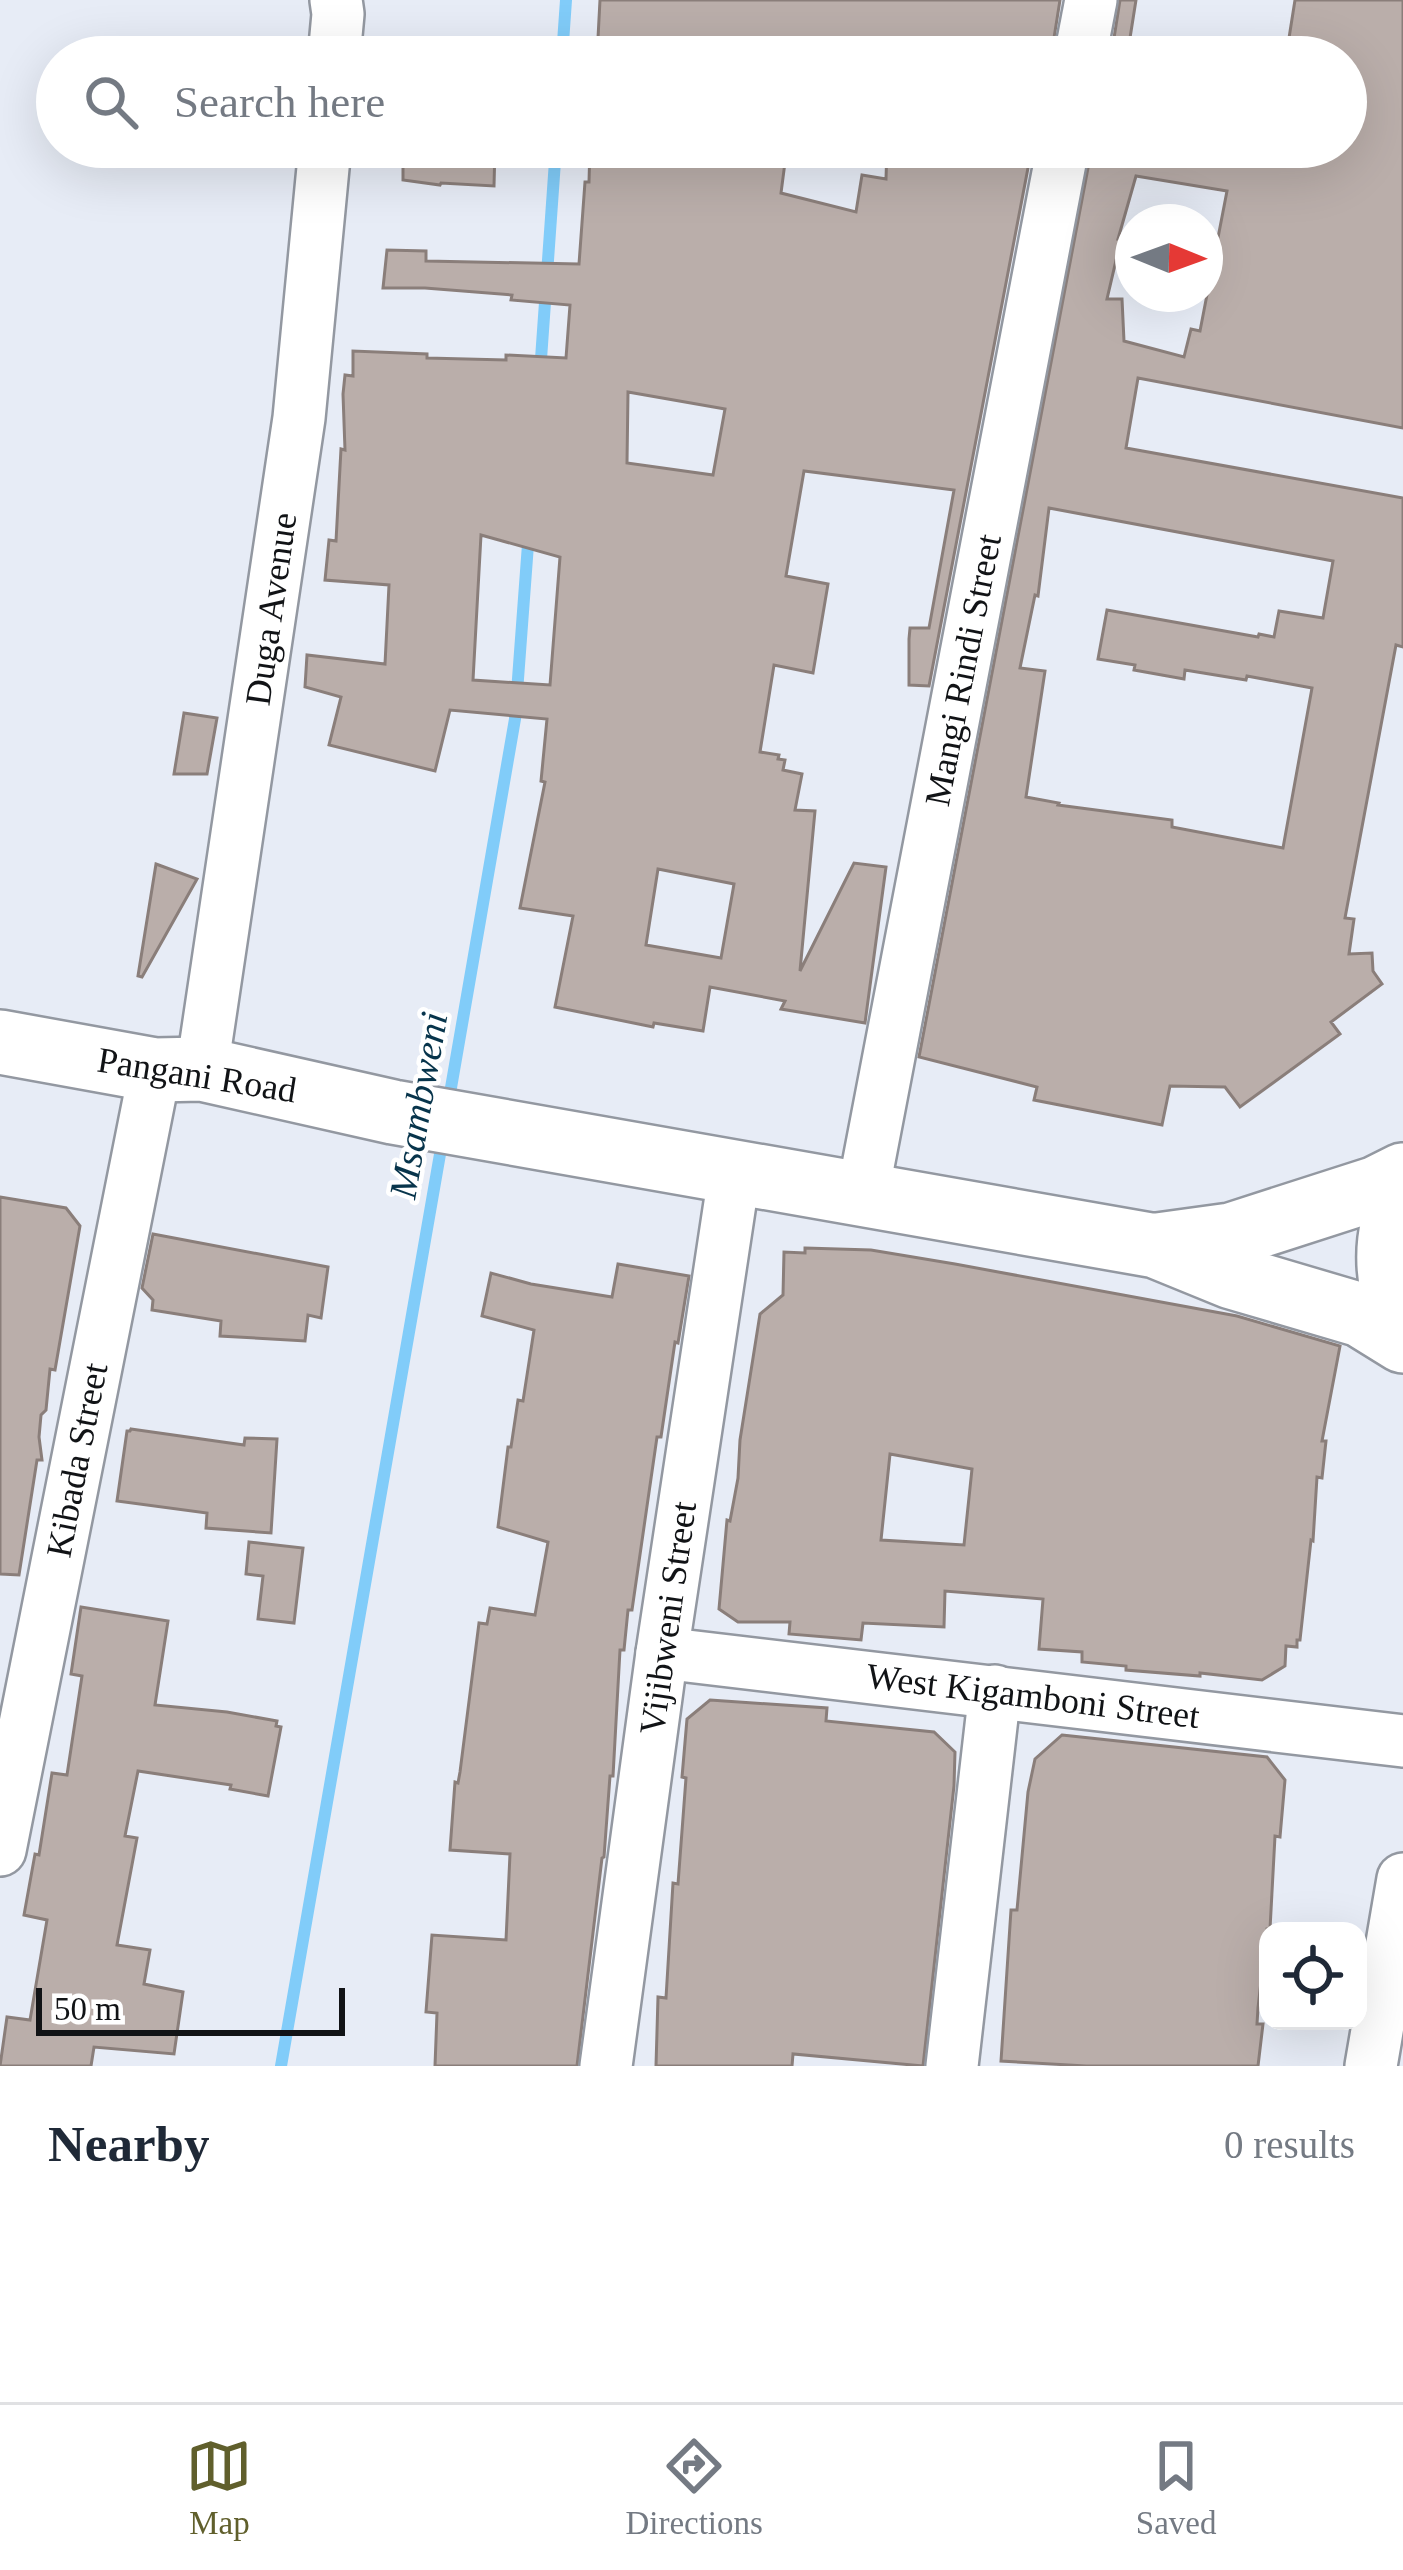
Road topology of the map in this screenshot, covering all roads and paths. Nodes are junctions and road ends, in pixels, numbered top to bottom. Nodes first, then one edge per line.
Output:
1 (336, 0) edge
2 (1091, 0) edge
3 (336, 36) edge
4 (1084, 36) edge
5 (324, 168) edge
6 (1059, 168) edge
7 (0, 1042) edge
8 (178, 1070) junction
9 (735, 1170) junction
10 (1403, 1175) edge
11 (863, 1192) junction
12 (1403, 1198) edge
13 (1156, 1246) junction
14 (1403, 1330) edge
15 (1403, 1341) edge
16 (662, 1653) junction
17 (994, 1691) junction
18 (1403, 1741) edge
19 (0, 1850) edge
20 (1403, 1879) edge
21 (606, 2066) edge
22 (952, 2066) edge
23 (1371, 2066) edge

1 - 3 street
2 - 4 street
5 - 8 street, Duga Avenue
6 - 11 street, Mangi Rindi Street
7 - 8 main road, Pangani Road
8 - 9 main road, Pangani Road
8 - 19 street, Kibada Street
9 - 11 main road, Pangani Road
9 - 16 street, Vijibweni Street
10 - 13 main road
11 - 13 main road, Pangani Road
12 - 14 main road
13 - 15 main road
16 - 17 street, West Kigamboni Street
16 - 21 street, Vijibweni Street
17 - 18 street, West Kigamboni Street
17 - 22 street
20 - 23 street

